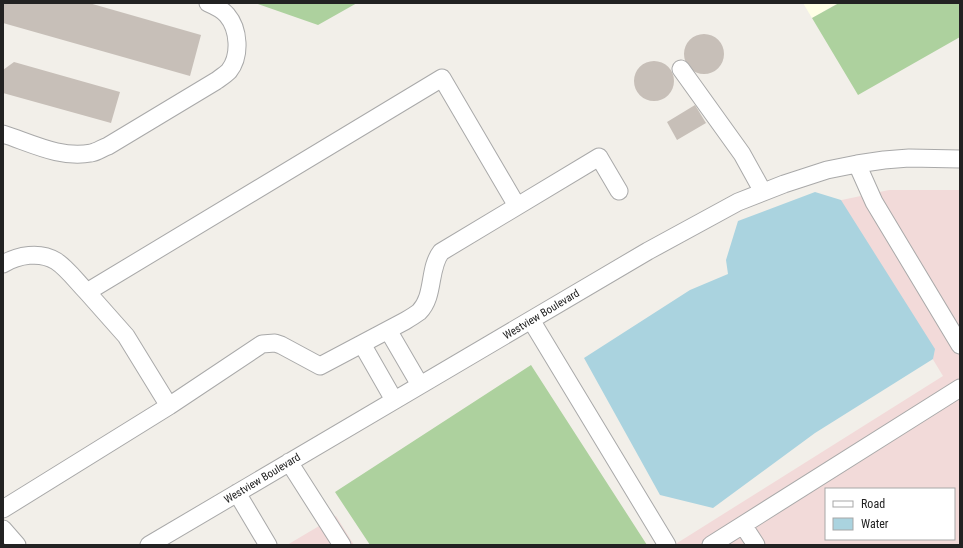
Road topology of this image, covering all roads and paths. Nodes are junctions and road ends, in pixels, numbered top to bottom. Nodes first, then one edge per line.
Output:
1 (208, 3) edge
2 (681, 69) dead end
3 (3, 134) edge
4 (960, 159) edge
5 (857, 164) junction
6 (619, 191) dead end
7 (763, 192) junction
8 (516, 206) junction
9 (3, 264) edge
10 (86, 292) junction
11 (531, 320) junction
12 (388, 330) junction
13 (362, 344) junction
14 (960, 345) edge
15 (420, 385) junction
16 (960, 388) edge
17 (394, 400) junction
18 (169, 406) junction
19 (290, 462) junction
20 (237, 493) junction
21 (3, 509) edge
22 (743, 525) junction
23 (3, 529) edge
24 (713, 544) edge
25 (17, 545) edge
26 (149, 545) edge
27 (268, 545) edge
28 (342, 545) edge
29 (667, 545) edge
30 (756, 545) edge

1 - 3 street
2 - 7 street
4 - 5 street, Westview Boulevard
5 - 7 street, Westview Boulevard
5 - 14 street
6 - 8 street
7 - 11 street, Westview Boulevard
8 - 10 street
8 - 12 street
9 - 10 street
10 - 18 street
11 - 15 street, Westview Boulevard
11 - 29 street
12 - 13 street
12 - 15 street
13 - 17 street
13 - 18 street
15 - 17 street, Westview Boulevard
16 - 22 street
17 - 19 street, Westview Boulevard
18 - 21 street
19 - 20 street, Westview Boulevard
19 - 28 street
20 - 26 street, Westview Boulevard
20 - 27 street
22 - 24 street
22 - 30 street
23 - 25 street

